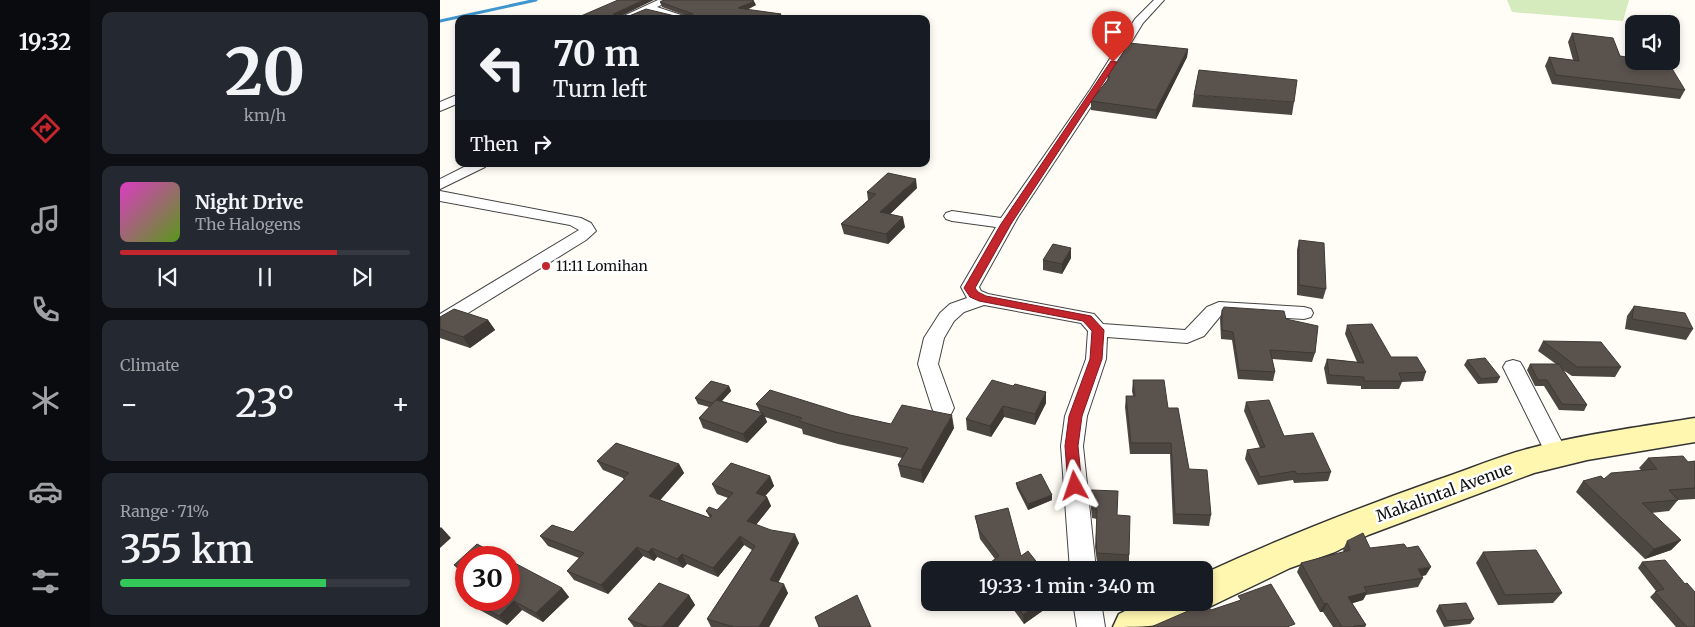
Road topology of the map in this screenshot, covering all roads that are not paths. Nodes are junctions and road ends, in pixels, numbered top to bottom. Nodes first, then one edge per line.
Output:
1 (1158, 0) edge
2 (664, 1) edge
3 (646, 8) junction
4 (631, 15) edge
5 (675, 15) edge
6 (455, 100) edge
7 (440, 108) edge
8 (474, 167) edge
9 (440, 184) edge
10 (440, 196) edge
11 (952, 216) dead end
12 (1006, 224) junction
13 (983, 299) junction
14 (1304, 313) dead end
15 (440, 322) edge
16 (1098, 330) junction
17 (1512, 367) dead end
18 (944, 408) dead end
19 (1695, 430) edge
20 (1558, 454) junction
21 (1082, 561) edge
22 (1213, 588) edge
23 (1088, 611) edge
24 (1166, 611) edge
25 (1090, 627) edge
26 (1133, 627) edge

1 - 12 street
2 - 3 street
3 - 4 street
3 - 5 street
6 - 7 street
8 - 9 street
10 - 15 street
11 - 12 street
12 - 13 street
13 - 16 street
13 - 18 street
14 - 16 street
16 - 21 street
17 - 20 street
19 - 20 main road, Makalintal Avenue
20 - 22 main road, Makalintal Avenue
23 - 25 street
24 - 26 main road

